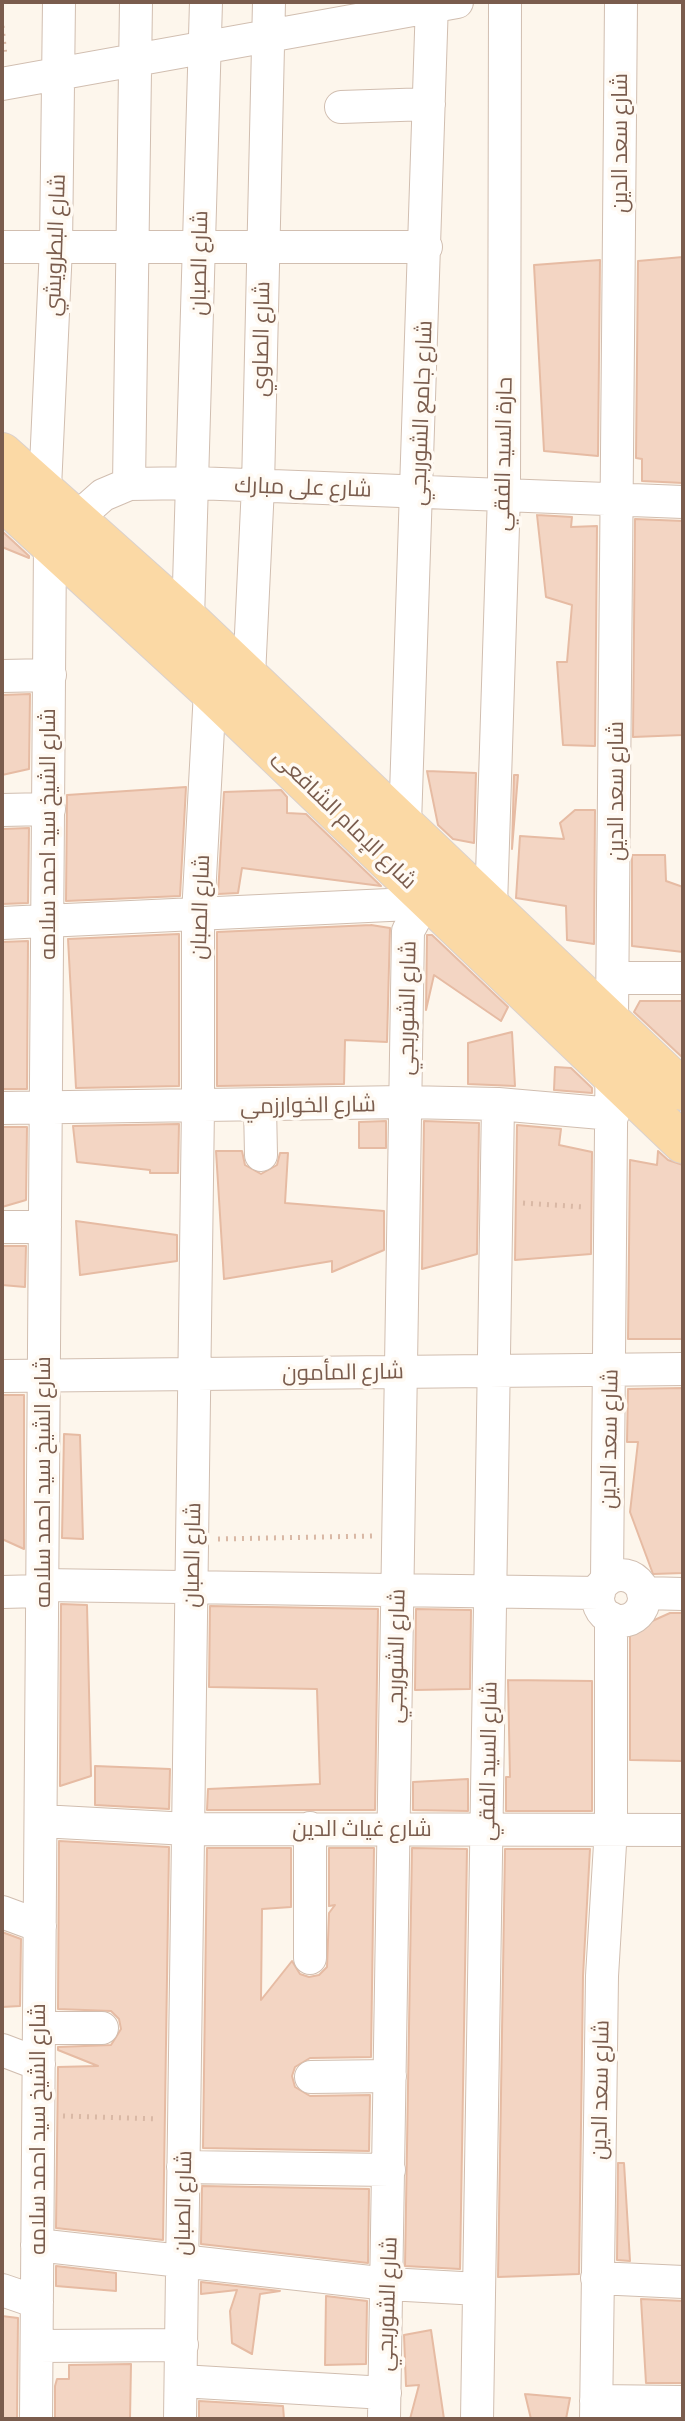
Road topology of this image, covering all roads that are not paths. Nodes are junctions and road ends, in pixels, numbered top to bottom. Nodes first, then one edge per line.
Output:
1 (59, 2) edge
2 (136, 2) edge
3 (206, 2) edge
4 (269, 2) edge
5 (505, 2) edge
6 (621, 2) edge
7 (440, 3) edge
8 (370, 10) edge
9 (269, 36) junction
10 (203, 48) junction
11 (136, 61) junction
12 (59, 75) junction
13 (2, 84) edge
14 (429, 104) junction
15 (341, 107) dead end
16 (263, 246) junction
17 (2, 247) edge
18 (56, 247) junction
19 (132, 247) junction
20 (199, 247) junction
21 (426, 247) junction
22 (2, 453) edge
23 (195, 483) junction
24 (129, 484) junction
25 (258, 486) junction
26 (45, 488) junction
27 (419, 490) junction
28 (504, 494) junction
29 (617, 499) junction
30 (2, 500) edge
31 (683, 502) edge
32 (64, 531) junction
33 (188, 619) junction
34 (50, 675) junction
35 (2, 676) edge
36 (249, 676) junction
37 (210, 691) junction
38 (49, 809) junction
39 (2, 810) edge
40 (405, 824) junction
41 (432, 903) junction
42 (491, 906) junction
43 (198, 915) junction
44 (48, 922) junction
45 (2, 923) edge
46 (615, 978) junction
47 (683, 978) edge
48 (614, 1024) junction
49 (683, 1090) edge
50 (614, 1096) junction
51 (405, 1102) junction
52 (498, 1104) junction
53 (260, 1106) junction
54 (46, 1107) junction
55 (198, 1107) junction
56 (2, 1108) edge
57 (683, 1143) edge
58 (261, 1155) dead end
59 (2, 1227) edge
60 (45, 1227) junction
61 (610, 1368) junction
62 (683, 1369) edge
63 (495, 1370) junction
64 (400, 1371) junction
65 (194, 1374) junction
66 (44, 1375) junction
67 (2, 1376) edge
68 (42, 1588) junction
69 (192, 1588) junction
70 (397, 1589) junction
71 (491, 1590) junction
72 (2, 1592) edge
73 (683, 1594) edge
74 (606, 1597) junction
75 (41, 1821) junction
76 (310, 1828) junction
77 (394, 1828) junction
78 (611, 1828) junction
79 (188, 1829) junction
80 (487, 1829) junction
81 (683, 1830) edge
82 (2, 1912) edge
83 (40, 1926) junction
84 (310, 1958) dead end
85 (39, 2028) junction
86 (102, 2028) dead end
87 (2, 2050) edge
88 (39, 2064) junction
89 (390, 2076) junction
90 (311, 2077) dead end
91 (183, 2167) junction
92 (389, 2170) junction
93 (37, 2245) junction
94 (182, 2263) junction
95 (597, 2278) junction
96 (683, 2282) edge
97 (388, 2284) junction
98 (479, 2289) junction
99 (2, 2290) edge
100 (37, 2302) junction
101 (182, 2345) junction
102 (38, 2346) junction
103 (181, 2381) junction
104 (683, 2402) edge
105 (384, 2406) edge
106 (596, 2410) edge
107 (36, 2419) edge
108 (180, 2419) edge
109 (477, 2419) edge

1 - 12 street, شارع البطرويشي
2 - 11 street
3 - 10 street, شارع الصبان
4 - 9 street, شارع الصاوي
5 - 28 street, حارة السيد الفقي
6 - 29 street, شارع سعد الدين
7 - 8 street
7 - 14 street, شارع جامع الشوربجي
8 - 9 street
9 - 10 street
9 - 16 street, شارع الصاوي
10 - 11 street
10 - 20 street, شارع الصبان
11 - 12 street
11 - 19 street
12 - 13 street
12 - 18 street, شارع البطرويشي
14 - 15 street
14 - 21 street, شارع جامع الشوربجي
16 - 20 street
16 - 21 street
16 - 25 street, شارع الصاوي
17 - 18 street
18 - 19 street
18 - 26 street, شارع البطرويشي
19 - 20 street
19 - 24 street
20 - 23 street, شارع الصبان
21 - 27 street, شارع جامع الشوربجي
22 - 26 main road, شارع الإمام الشافعى
23 - 24 street, شارع على مبارك
23 - 25 street, شارع على مبارك
23 - 33 street, شارع الصبان
24 - 32 street, شارع على مبارك
25 - 27 street, شارع على مبارك
25 - 36 street, شارع الصاوي
26 - 32 main road, شارع الإمام الشافعى
27 - 28 street, شارع على مبارك
27 - 40 street, شارع جامع الشوربجي
28 - 29 street, شارع على مبارك
28 - 42 street, حارة السيد الفقي
29 - 31 street, شارع على مبارك
29 - 46 street, شارع سعد الدين
30 - 32 main road, شارع الإمام الشافعى
32 - 33 main road, شارع الإمام الشافعى
32 - 34 street, شارع الشيخ سيد احمد سلامه
32 - 37 main road, شارع الإمام الشافعى
33 - 36 main road, شارع الإمام الشافعى
34 - 35 street
34 - 38 street, شارع الشيخ سيد احمد سلامه
36 - 40 main road, شارع الإمام الشافعى
37 - 41 main road, شارع الإمام الشافعى
37 - 43 street, شارع الصبان
38 - 39 street
38 - 44 street, شارع الشيخ سيد احمد سلامه
40 - 42 main road, شارع الإمام الشافعى
41 - 43 street
41 - 50 main road, شارع الإمام الشافعى
41 - 51 street, شارع الشوربجي
42 - 48 main road, شارع الإمام الشافعى
43 - 44 street
43 - 55 street, شارع الصبان
44 - 45 street
44 - 54 street, شارع الشيخ سيد احمد سلامه
46 - 47 street
46 - 48 street, شارع سعد الدين
48 - 49 main road, شارع الإمام الشافعى
48 - 50 street, شارع سعد الدين
50 - 52 street, شارع الخوارزمي
50 - 57 main road, شارع الإمام الشافعى
50 - 61 street, شارع سعد الدين
51 - 52 street, شارع الخوارزمي
51 - 53 street, شارع الخوارزمي
51 - 64 street, شارع الشوربجي
52 - 63 street, شارع السيد الفقي
53 - 55 street, شارع الخوارزمي
53 - 58 street
54 - 55 street, شارع الخوارزمي
54 - 56 street, شارع الخوارزمي
54 - 60 street, شارع الشيخ سيد احمد سلامه
55 - 65 street, شارع الصبان
59 - 60 street
60 - 66 street, شارع الشيخ سيد احمد سلامه
61 - 62 street, شارع المأمون
61 - 63 street, شارع المأمون
61 - 74 street, شارع سعد الدين
63 - 64 street, شارع المأمون
63 - 71 street, شارع السيد الفقي
64 - 65 street, شارع المأمون
64 - 70 street, شارع الشوربجي
65 - 66 street, شارع المأمون
65 - 69 street, شارع الصبان
66 - 67 street, شارع المأمون
66 - 68 street, شارع الشيخ سيد احمد سلامه
68 - 69 street
68 - 72 street
68 - 75 street, شارع الشيخ سيد احمد سلامه
69 - 70 street
69 - 79 street, شارع الصبان
70 - 71 street
70 - 77 street, شارع الشوربجي
71 - 74 street
71 - 80 street, شارع السيد الفقي
73 - 74 street
74 - 78 street, شارع سعد الدين
75 - 79 street, شارع غياث الدين
75 - 83 street, شارع الشيخ سيد احمد سلامه
76 - 77 street, شارع غياث الدين
76 - 79 street, شارع غياث الدين
76 - 84 street
77 - 80 street, شارع غياث الدين
77 - 89 street, شارع الشوربجي
78 - 80 street, شارع غياث الدين
78 - 81 street, شارع غياث الدين
78 - 95 street, شارع سعد الدين
79 - 91 street, شارع الصبان
80 - 98 street, شارع السيد الفقي
82 - 83 street
83 - 85 street, شارع الشيخ سيد احمد سلامه
85 - 86 street
85 - 88 street, شارع الشيخ سيد احمد سلامه
87 - 88 street
88 - 93 street, شارع الشيخ سيد احمد سلامه
89 - 90 street
89 - 92 street, شارع الشوربجي
91 - 92 street
91 - 94 street, شارع الصبان
92 - 97 street, شارع الشوربجي
93 - 94 street
93 - 100 street, شارع الشيخ سيد احمد سلامه
94 - 97 street
94 - 101 street, شارع الصبان
95 - 96 street
95 - 106 street, شارع سعد الدين
97 - 98 street
97 - 105 street, شارع الشوربجي
98 - 109 street, شارع السيد الفقي
99 - 100 street
100 - 102 street, شارع الشيخ سيد احمد سلامه
101 - 102 street
101 - 103 street, شارع الصبان
102 - 107 street, شارع الشيخ سيد احمد سلامه
103 - 105 street
103 - 108 street, شارع الصبان
104 - 106 street

